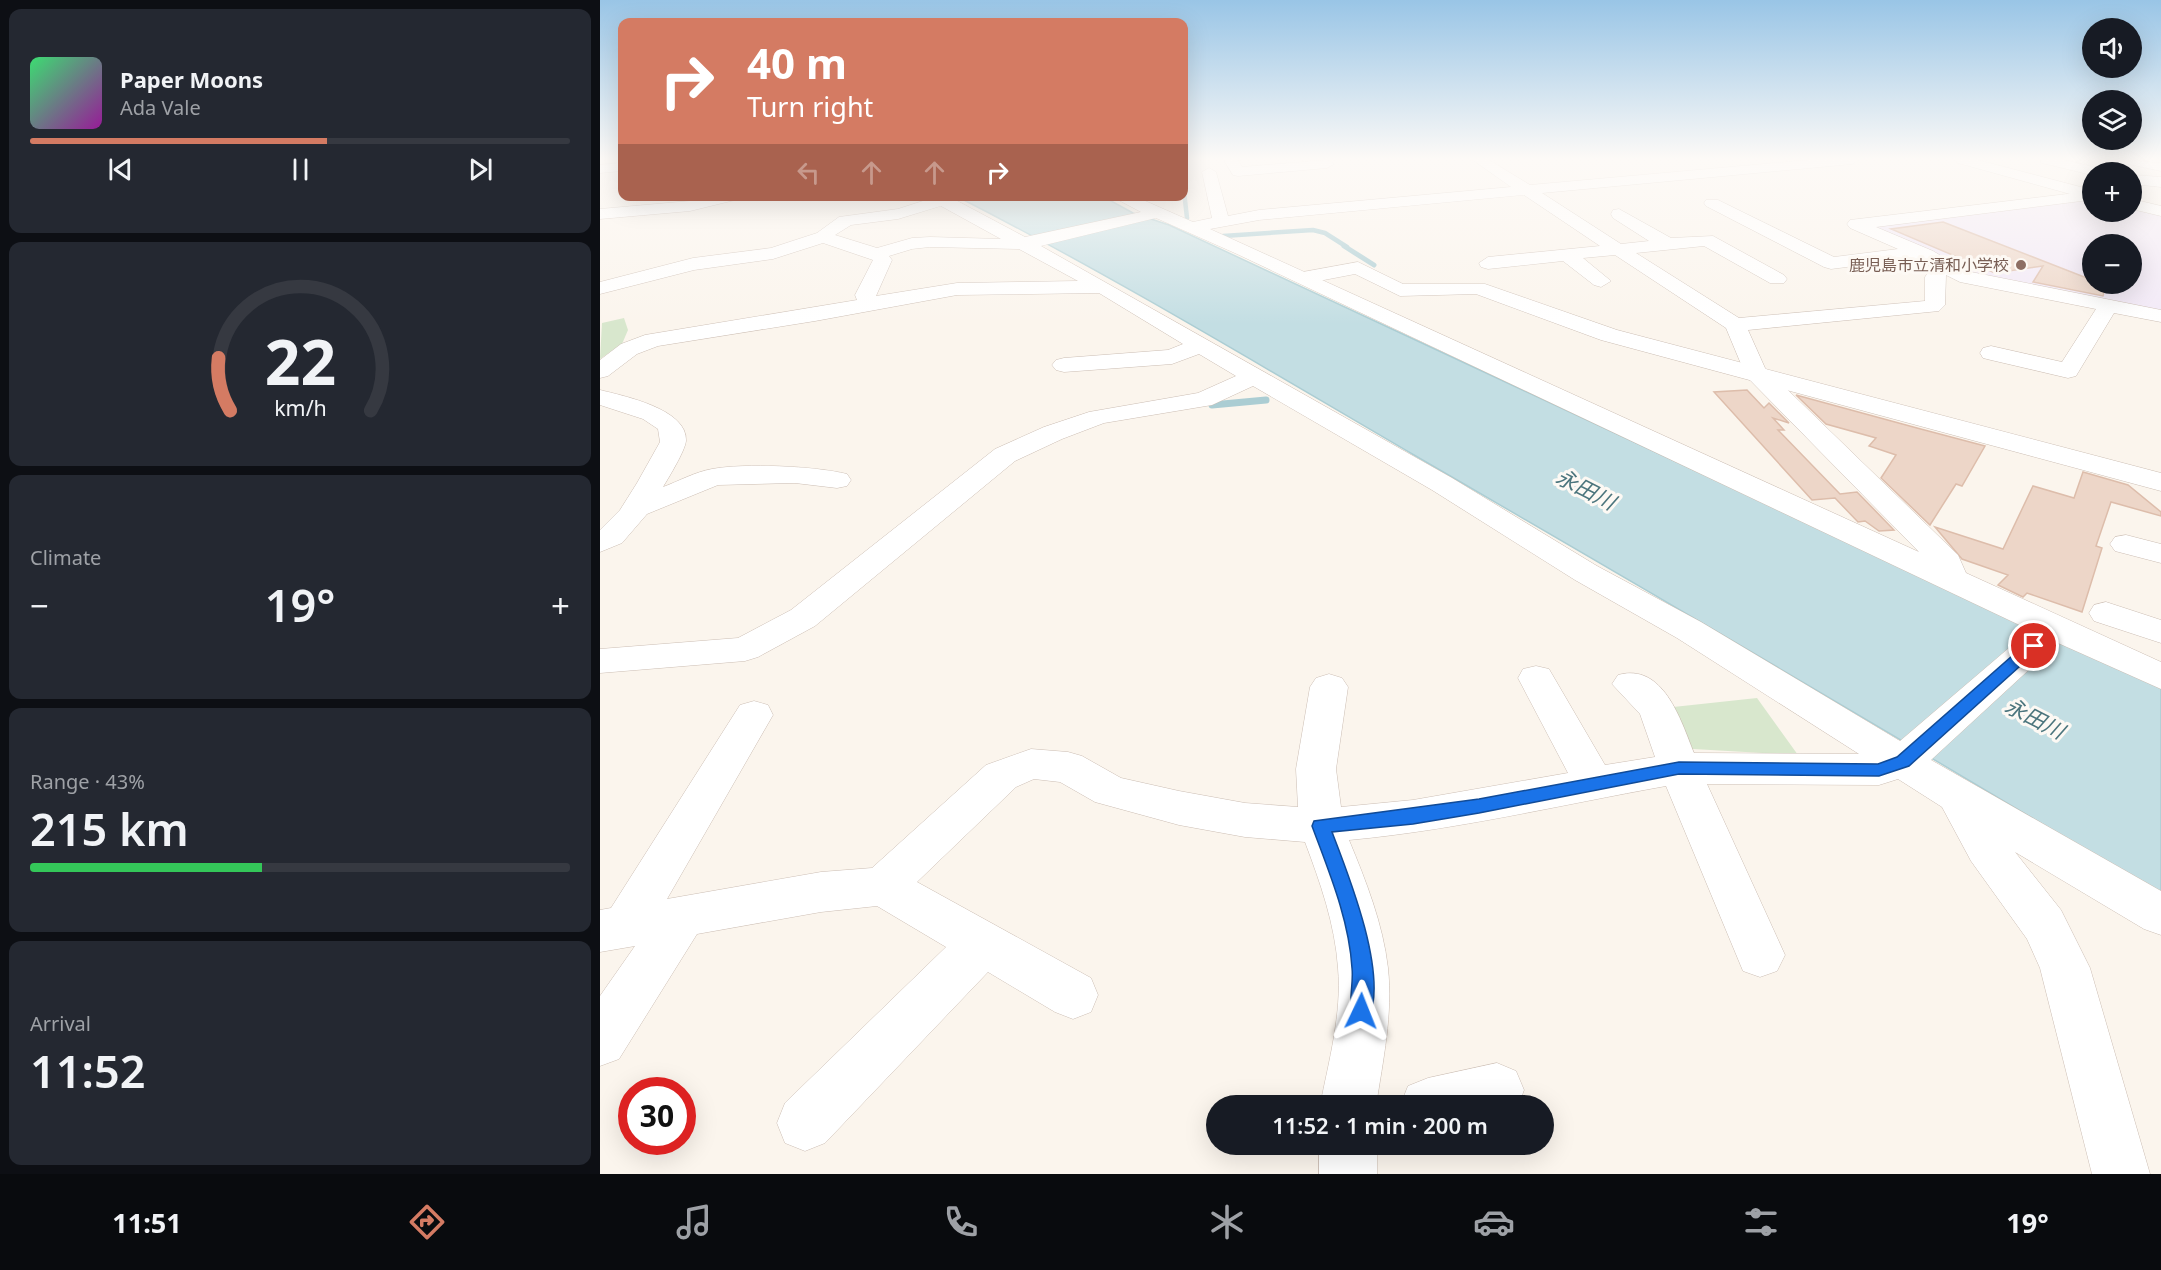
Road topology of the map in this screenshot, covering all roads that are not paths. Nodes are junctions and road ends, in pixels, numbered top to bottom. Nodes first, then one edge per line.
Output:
1 (894, 215) edge
2 (970, 215) edge
3 (1148, 215) edge
4 (1166, 215) edge
5 (1219, 215) edge
6 (1261, 215) edge
7 (1565, 215) edge
8 (1620, 215) edge
9 (1735, 215) edge
10 (1920, 215) edge
11 (1221, 222) junction
12 (1193, 227) junction
13 (823, 237) junction
14 (1023, 243) junction
15 (1667, 244) junction
16 (1618, 249) junction
17 (1920, 252) junction
18 (878, 254) junction
19 (1567, 255) junction
20 (1488, 263) dead end
21 (1942, 265) junction
22 (1546, 276) dead end
23 (1304, 278) junction
24 (1777, 279) dead end
25 (1601, 281) dead end
26 (1103, 287) junction
27 (600, 288) edge
28 (1487, 290) junction
29 (869, 304) junction
30 (2108, 306) junction
31 (2161, 316) edge
32 (1735, 326) junction
33 (2018, 338) dead end
34 (1200, 345) junction
35 (1064, 365) dead end
36 (600, 371) edge
37 (1754, 371) junction
38 (1253, 376) junction
39 (600, 397) edge
40 (837, 480) dead end
41 (2161, 482) edge
42 (634, 509) junction
43 (600, 543) edge
44 (2126, 543) dead end
45 (2161, 554) edge
46 (1952, 578) junction
47 (2106, 613) dead end
48 (2053, 628) junction
49 (2161, 632) edge
50 (600, 661) edge
51 (2161, 677) edge
52 (1536, 678) dead end
53 (1631, 684) dead end
54 (1329, 687) dead end
55 (754, 715) dead end
56 (1906, 759) junction
57 (1679, 768) junction
58 (1594, 783) junction
59 (1957, 796) junction
60 (1321, 826) junction
61 (884, 886) junction
62 (2161, 915) edge
63 (682, 916) junction
64 (613, 929) edge
65 (983, 943) junction
66 (1760, 955) dead end
67 (1073, 995) dead end
68 (600, 1041) edge
69 (1497, 1090) dead end
70 (1350, 1095) edge
71 (1475, 1095) edge
72 (805, 1123) dead end
73 (1348, 1155) edge
74 (1348, 1174) edge
75 (2121, 1174) edge

1 - 13 street
2 - 14 street
3 - 14 street
4 - 12 street
5 - 11 street
6 - 11 street
7 - 16 street
8 - 15 street
9 - 17 street
10 - 17 street
11 - 12 street
12 - 23 street
13 - 18 street
13 - 27 street
14 - 18 street
14 - 26 street
15 - 16 street
15 - 24 street
16 - 19 street
16 - 32 street
17 - 21 street
18 - 29 street
19 - 20 street
19 - 25 street
21 - 30 street
21 - 32 street
22 - 28 street
23 - 28 street
23 - 46 street
26 - 29 street
26 - 34 street
28 - 37 street
29 - 36 street
30 - 31 street
30 - 33 street
32 - 37 street
34 - 35 street
34 - 38 street
37 - 41 street
37 - 46 street
38 - 50 street
38 - 56 street
39 - 42 street
40 - 42 street
42 - 43 street
44 - 45 street
46 - 48 street
47 - 49 street
48 - 51 street
48 - 56 street
52 - 58 street
53 - 57 street
54 - 60 street
55 - 64 street
56 - 57 street
56 - 59 street
57 - 58 street
57 - 66 street
58 - 60 street
59 - 62 street
59 - 75 street
60 - 61 street
60 - 70 street
61 - 63 street
61 - 65 street
63 - 64 street
63 - 68 street
65 - 67 street
65 - 72 street
69 - 71 street
73 - 74 street

